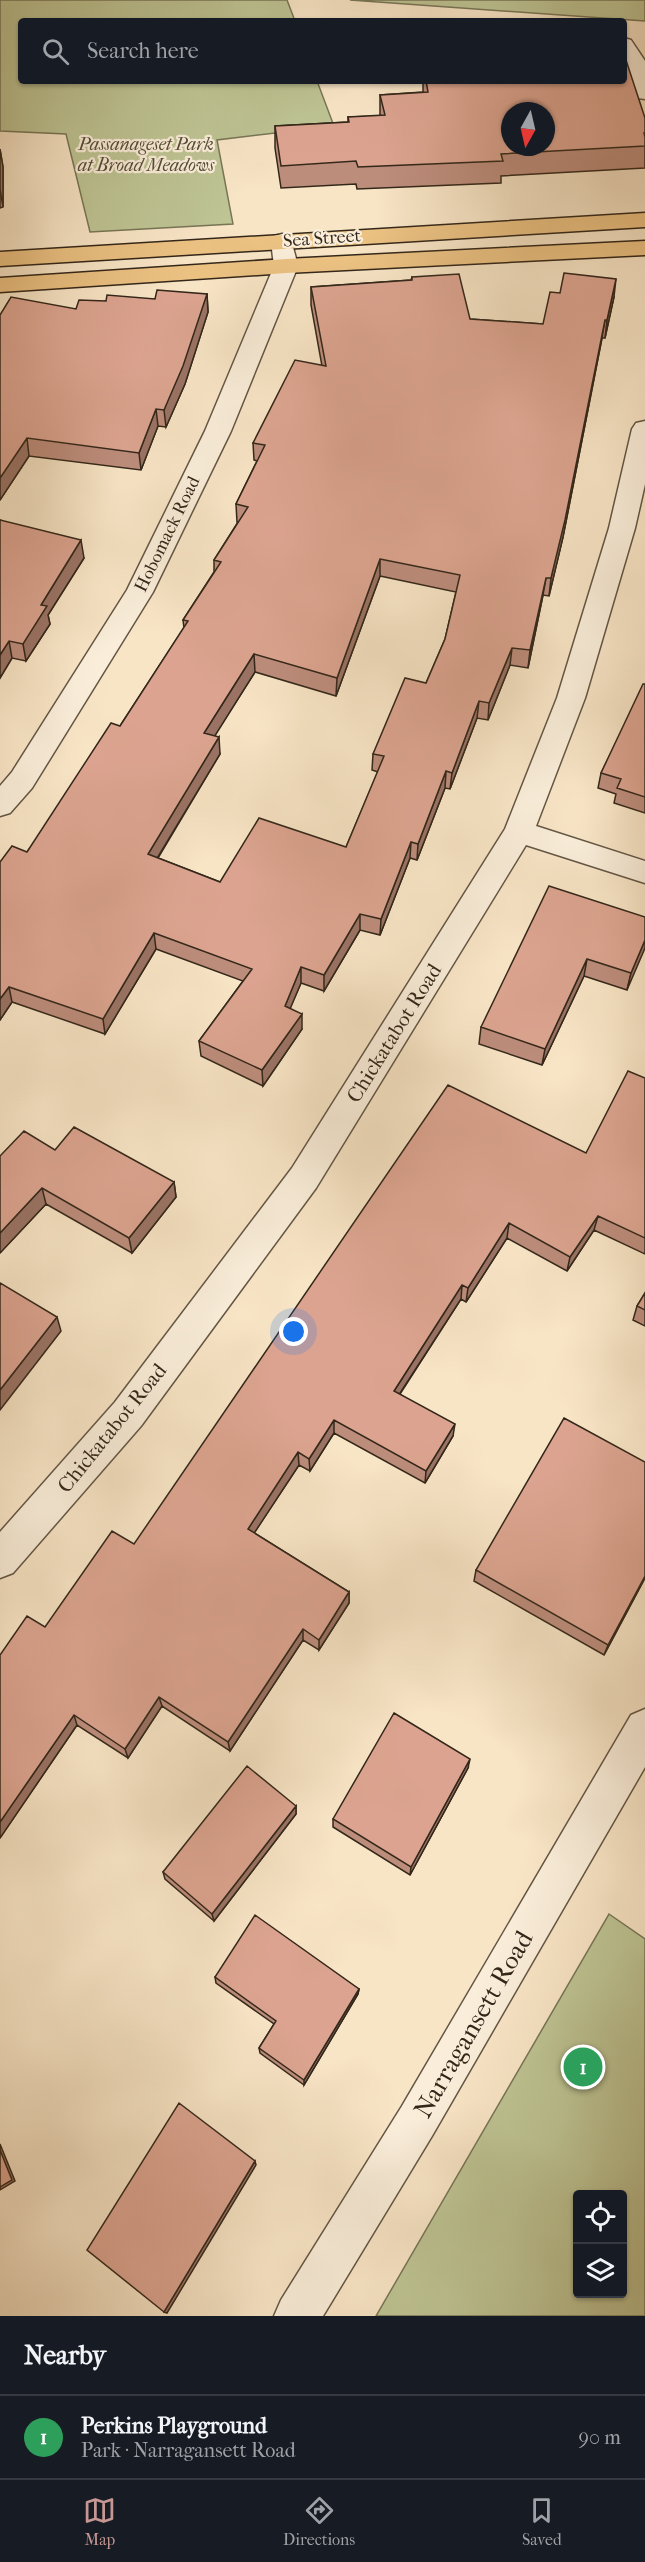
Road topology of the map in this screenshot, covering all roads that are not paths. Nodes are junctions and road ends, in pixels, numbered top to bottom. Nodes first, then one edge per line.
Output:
1 (627, 49) edge
2 (645, 93) edge
3 (645, 220) edge
4 (645, 248) edge
5 (284, 254) junction
6 (0, 259) edge
7 (0, 285) edge
8 (645, 429) edge
9 (0, 805) edge
10 (519, 832) junction
11 (645, 872) edge
12 (0, 1560) edge
13 (645, 1729) edge
14 (297, 2316) edge

1 - 2 street
3 - 5 main road, Sea Street
4 - 5 main road, Sea Street
5 - 6 main road, Sea Street
5 - 7 main road, Sea Street
5 - 9 street, Hobomack Road
8 - 10 street, Chickatabot Road
10 - 11 street
10 - 12 street, Chickatabot Road
13 - 14 street, Narragansett Road

